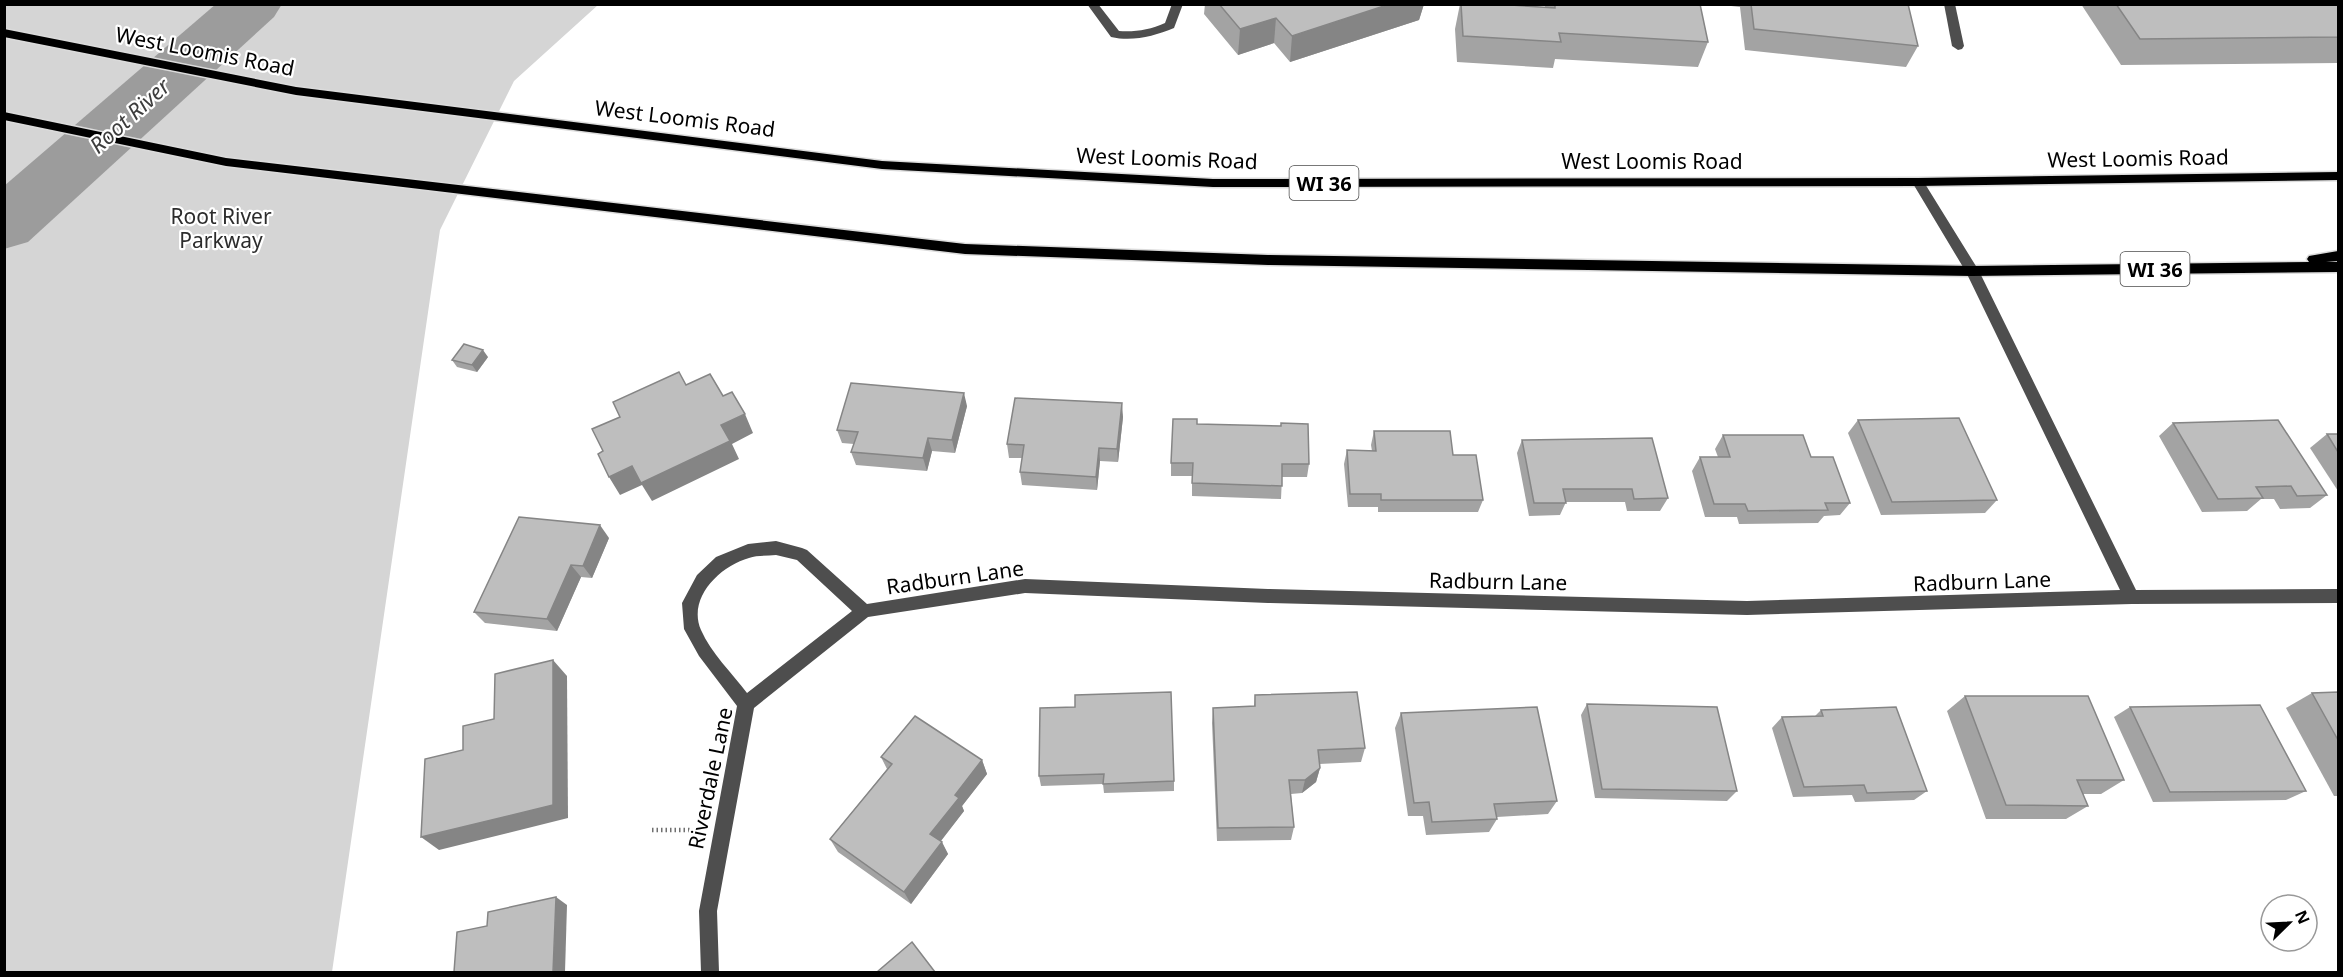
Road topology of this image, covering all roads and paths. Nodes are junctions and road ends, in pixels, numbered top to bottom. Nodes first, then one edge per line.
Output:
1 (1092, 4) edge
2 (1178, 4) edge
3 (1949, 4) edge
4 (4, 33) edge
5 (1958, 46) dead end
6 (4, 116) edge
7 (2338, 176) edge
8 (1918, 182) junction
9 (2338, 256) edge
10 (2338, 267) edge
11 (2249, 268) junction
12 (1972, 271) junction
13 (2338, 596) edge
14 (2132, 597) junction
15 (864, 611) junction
16 (746, 705) junction
17 (652, 830) dead end
18 (721, 830) junction
19 (710, 972) edge

1 - 2 street
3 - 5 street
4 - 8 main road, West Loomis Road / WI 36
6 - 12 main road, WI 36
7 - 8 main road, West Loomis Road / WI 36
8 - 12 street
9 - 11 main road
10 - 11 main road, WI 36
11 - 12 main road, WI 36
12 - 14 street
13 - 14 street, Radburn Lane
14 - 15 street, Radburn Lane
15 - 16 street, Riverdale Lane
15 - 16 street
16 - 18 street, Riverdale Lane
17 - 18 path
18 - 19 street, Riverdale Lane

